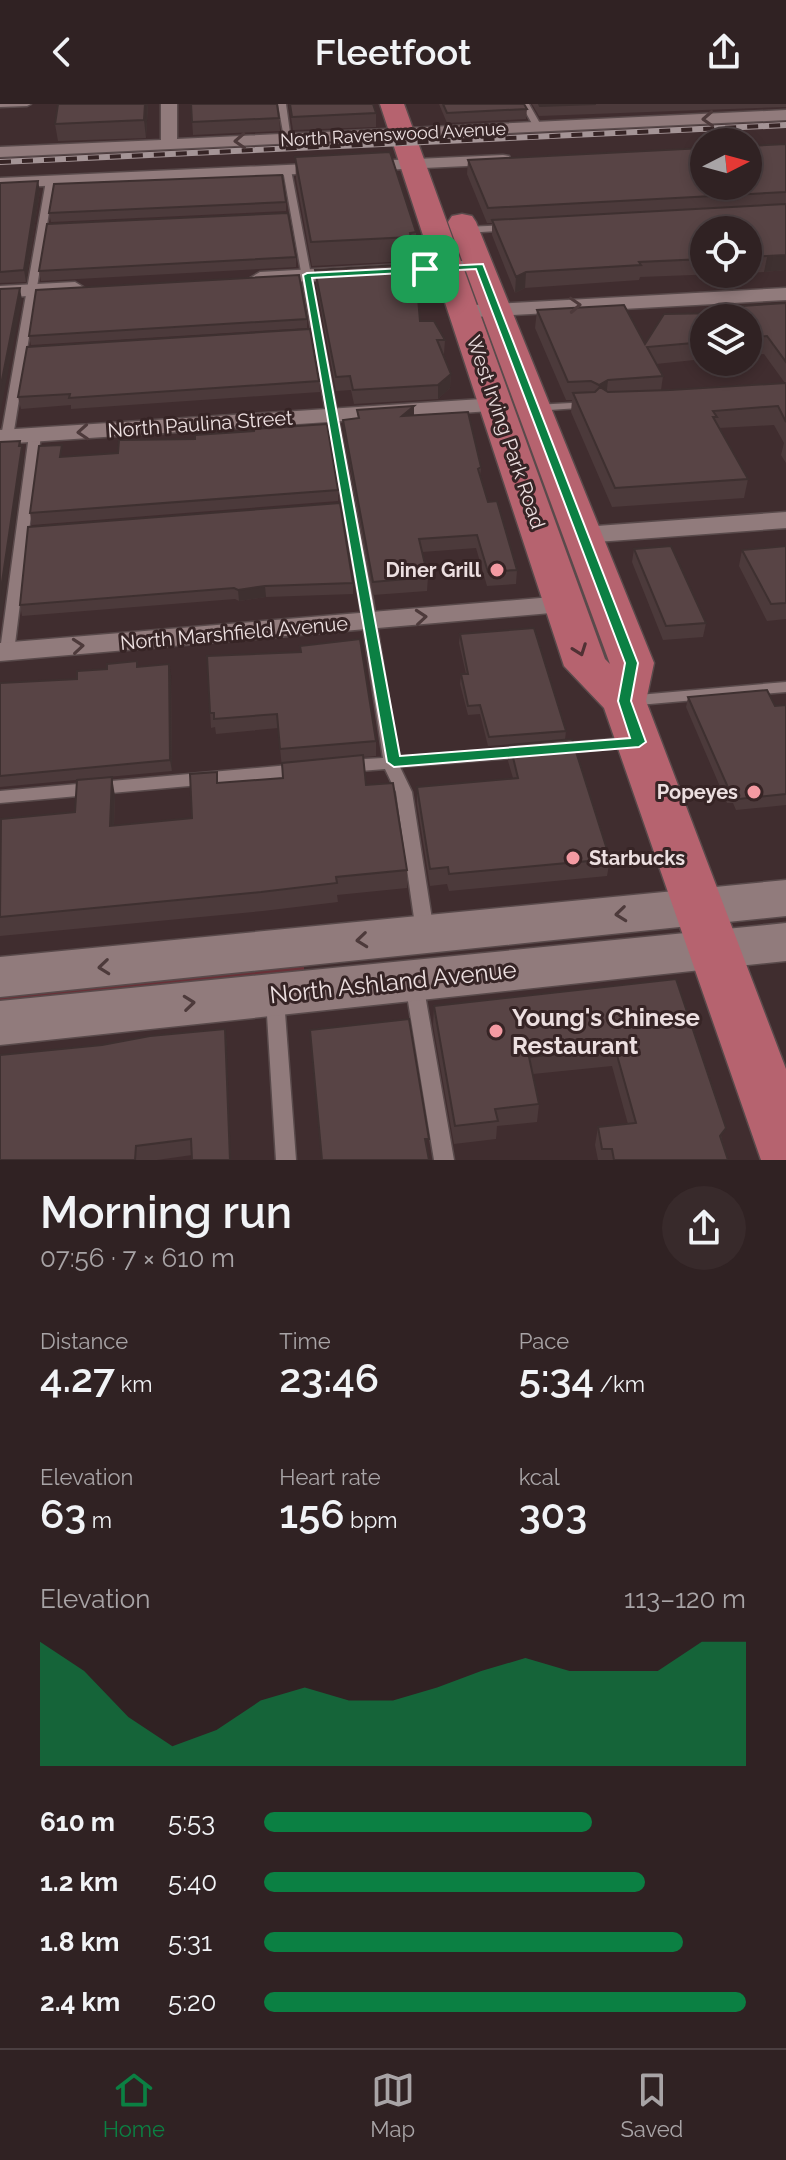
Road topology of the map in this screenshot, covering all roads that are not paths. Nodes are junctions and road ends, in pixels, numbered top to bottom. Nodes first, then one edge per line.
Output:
1 (27, 104) edge
2 (169, 104) edge
3 (282, 104) edge
4 (392, 104) edge
5 (418, 104) edge
6 (525, 104) edge
7 (641, 104) edge
8 (0, 105) edge
9 (786, 115) edge
10 (654, 121) junction
11 (538, 127) junction
12 (429, 132) junction
13 (402, 133) junction
14 (288, 138) junction
15 (169, 144) junction
16 (0, 152) edge
17 (521, 159) edge
18 (441, 163) junction
19 (413, 164) junction
20 (287, 170) junction
21 (50, 181) junction
22 (0, 183) edge
23 (296, 216) junction
24 (280, 217) edge
25 (58, 227) edge
26 (518, 227) edge
27 (42, 228) junction
28 (465, 230) junction
29 (479, 266) junction
30 (449, 268) junction
31 (307, 275) junction
32 (246, 279) edge
33 (93, 287) edge
34 (32, 291) junction
35 (0, 292) edge
36 (786, 294) edge
37 (481, 310) junction
38 (318, 334) junction
39 (302, 335) edge
40 (37, 351) edge
41 (21, 352) junction
42 (497, 405) junction
43 (589, 405) edge
44 (535, 409) junction
45 (333, 416) junction
46 (35, 435) junction
47 (4, 437) edge
48 (349, 507) junction
49 (334, 508) edge
50 (786, 520) edge
51 (38, 531) edge
52 (23, 532) junction
53 (583, 535) junction
54 (564, 605) junction
55 (370, 622) junction
56 (4, 652) edge
57 (786, 687) edge
58 (632, 721) junction
59 (394, 762) junction
60 (0, 797) edge
61 (786, 898) edge
62 (706, 928) junction
63 (786, 942) edge
64 (420, 957) junction
65 (0, 977) edge
66 (274, 995) junction
67 (0, 1023) edge
68 (786, 1148) edge
69 (286, 1160) edge
70 (444, 1160) edge

1 - 8 lane
2 - 15 street
3 - 14 lane
4 - 13 main road, West Irving Park Road
5 - 12 main road, West Irving Park Road
6 - 11 lane
7 - 10 street
9 -> 10 street, North Ravenswood Avenue
10 - 11 street, North Ravenswood Avenue
11 - 12 street, North Ravenswood Avenue
12 - 13 street, North Ravenswood Avenue
12 - 18 main road, West Irving Park Road
13 - 14 street, North Ravenswood Avenue
13 - 19 main road, West Irving Park Road
14 -> 15 street, North Ravenswood Avenue
15 - 16 street, North Ravenswood Avenue
17 - 18 street, North Ravenswood Avenue
18 - 19 street, North Ravenswood Avenue
18 - 28 main road, West Irving Park Road
19 - 20 street, North Ravenswood Avenue
19 - 30 main road, West Irving Park Road
20 - 21 street, North Ravenswood Avenue
20 - 23 lane
21 - 22 street, North Ravenswood Avenue
21 - 27 lane
23 - 24 lane
23 - 31 lane
25 - 27 lane
26 - 28 lane
27 - 34 lane
28 - 29 main road, West Irving Park Road
29 - 30 street
29 - 37 main road, West Irving Park Road
30 - 31 street
30 - 37 main road, West Irving Park Road
31 - 32 street
31 - 38 lane
33 - 34 street
34 - 35 street
34 - 41 lane
37 -> 36 street
37 - 42 main road, West Irving Park Road
37 - 44 main road, West Irving Park Road
38 - 39 lane
38 - 45 lane
40 - 41 lane
41 - 47 lane
42 - 45 street, North Paulina Street
42 - 54 main road, West Irving Park Road
43 - 44 lane
44 - 53 main road, West Irving Park Road
45 -> 46 street, North Paulina Street
45 - 48 lane
46 - 47 street, North Paulina Street
46 - 52 lane
48 - 49 lane
48 - 55 lane
50 - 53 street
51 - 52 lane
52 - 56 lane
53 - 58 main road, West Irving Park Road
55 -> 54 street, North Marshfield Avenue
54 -> 58 main road, West Irving Park Road
56 -> 55 street, North Marshfield Avenue
55 - 59 lane
57 - 58 lane
58 - 59 lane
58 - 62 main road, West Irving Park Road
59 - 60 lane
59 - 64 lane
61 - 62 main road, North Ashland Avenue
62 - 63 main road, North Ashland Avenue
62 - 64 main road, North Ashland Avenue
62 - 68 main road, West Irving Park Road
64 -> 65 main road, North Ashland Avenue
64 - 66 main road, North Ashland Avenue
64 - 70 lane
67 -> 66 main road, North Ashland Avenue
66 - 69 lane

